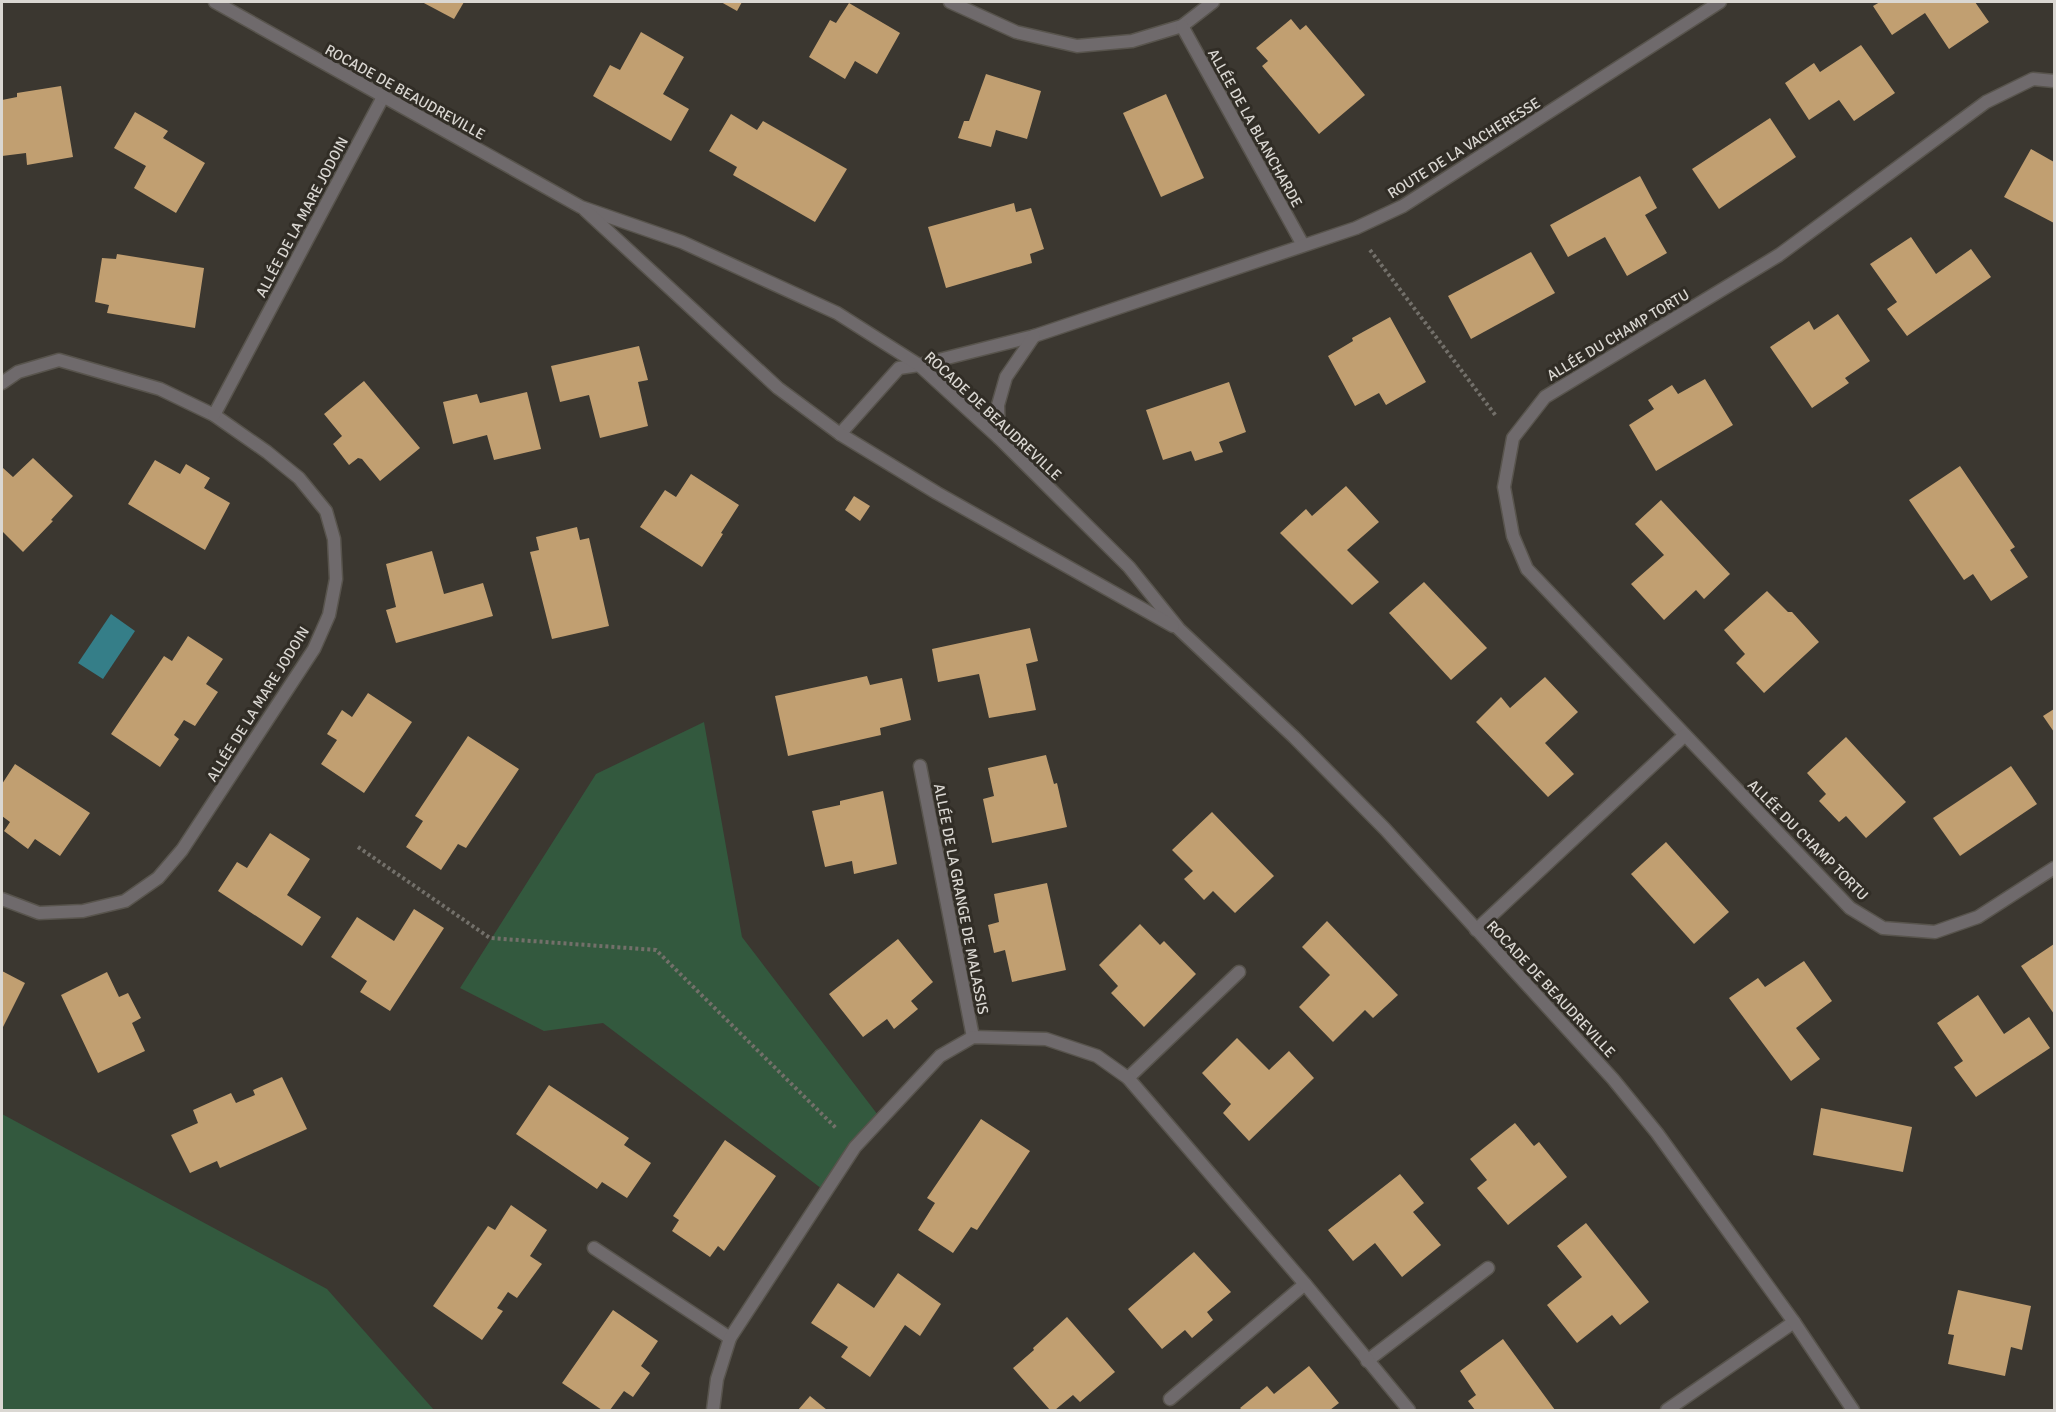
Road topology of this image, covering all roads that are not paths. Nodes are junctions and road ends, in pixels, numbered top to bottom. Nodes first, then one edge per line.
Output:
1 (214, 2) edge
2 (950, 2) edge
3 (1213, 2) edge
4 (1720, 2) edge
5 (1182, 26) junction
6 (2055, 81) edge
7 (383, 97) junction
8 (581, 207) junction
9 (1303, 245) junction
10 (1034, 336) junction
11 (919, 365) junction
12 (2, 383) edge
13 (214, 415) junction
14 (840, 434) junction
15 (999, 438) junction
16 (1179, 629) junction
17 (1685, 735) junction
18 (920, 766) dead end
19 (2055, 868) edge
20 (2, 899) edge
21 (1476, 930) junction
22 (1239, 972) dead end
23 (973, 1037) junction
24 (1128, 1078) junction
25 (594, 1248) dead end
26 (1488, 1268) dead end
27 (1305, 1284) junction
28 (1794, 1323) junction
29 (730, 1338) junction
30 (1367, 1361) junction
31 (1170, 1399) dead end
32 (713, 1410) edge
33 (1409, 1410) edge
34 (1667, 1410) edge
35 (1853, 1410) edge

1 - 7 street, ROCADE DE BEAUDREVILLE
2 - 5 street
3 - 5 street
4 - 9 street, ROUTE DE LA VACHERESSE
5 - 9 street, ALLÉE DE LA BLANCHARDE
6 - 17 street, ALLÉE DU CHAMP TORTU
7 - 8 street, ROCADE DE BEAUDREVILLE
7 - 13 street, ALLÉE DE LA MARE JODOIN
8 - 11 street, ROCADE DE BEAUDREVILLE
8 - 14 street, ROCADE DE BEAUDREVILLE
9 - 10 street, ROUTE DE LA VACHERESSE
10 - 11 street, ROUTE DE LA VACHERESSE
10 - 15 street
11 - 14 street, ROUTE DE LA VACHERESSE
11 - 15 street, ROCADE DE BEAUDREVILLE
12 - 13 street, ALLÉE DE LA MARE JODOIN
13 - 20 street, ALLÉE DE LA MARE JODOIN
14 - 16 street, ROCADE DE BEAUDREVILLE
15 - 16 street, ROCADE DE BEAUDREVILLE
16 - 21 street, ROCADE DE BEAUDREVILLE
17 - 19 street, ALLÉE DU CHAMP TORTU
17 - 21 street
18 - 23 street, ALLÉE DE LA GRANGE DE MALASSIS
21 - 28 street, ROCADE DE BEAUDREVILLE
22 - 24 street
23 - 24 street, ALLÉE DE LA GRANGE DE MALASSIS
23 - 29 street, ALLÉE DE LA GRANGE DE MALASSIS
24 - 27 street, ALLÉE DE LA GRANGE DE MALASSIS
25 - 29 street
26 - 30 street
27 - 30 street, ALLÉE DE LA GRANGE DE MALASSIS
27 - 31 street
28 - 34 street
28 - 35 street, ROCADE DE BEAUDREVILLE
29 - 32 street, ALLÉE DE LA GRANGE DE MALASSIS
30 - 33 street, ALLÉE DE LA GRANGE DE MALASSIS

